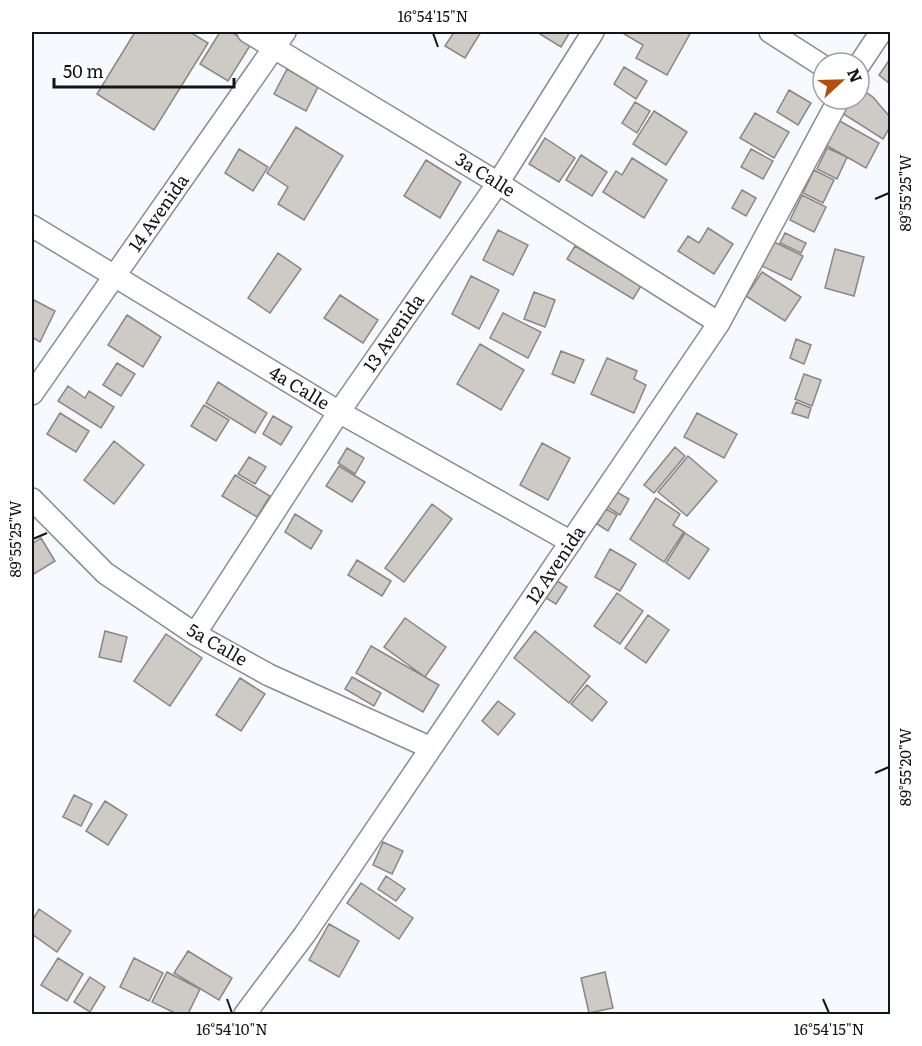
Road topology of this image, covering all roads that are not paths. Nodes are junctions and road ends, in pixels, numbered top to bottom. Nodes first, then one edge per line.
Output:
1 (248, 32) edge
2 (593, 32) edge
3 (770, 32) edge
4 (881, 32) edge
5 (280, 39) edge
6 (868, 51) edge
7 (811, 58) edge
8 (833, 111) edge
9 (498, 183) junction
10 (32, 226) edge
11 (114, 277) junction
12 (719, 323) junction
13 (32, 394) edge
14 (339, 412) junction
15 (32, 499) edge
16 (571, 542) junction
17 (195, 634) junction
18 (431, 748) junction
19 (245, 1014) edge

1 - 5 street, 3a Calle
2 - 9 street, 13 Avenida
3 - 7 street
4 - 6 street
5 - 9 street, 3a Calle
5 - 11 street, 14 Avenida
8 - 12 street, 12 Avenida
9 - 12 street, 3a Calle
9 - 14 street, 13 Avenida
10 - 11 street, 4a Calle
11 - 13 street, 14 Avenida
11 - 14 street, 4a Calle
12 - 16 street, 12 Avenida
14 - 16 street, 4a Calle
14 - 17 street, 13 Avenida
15 - 17 street, 5a Calle
16 - 18 street, 12 Avenida
17 - 18 street, 5a Calle
18 - 19 street, 12 Avenida

